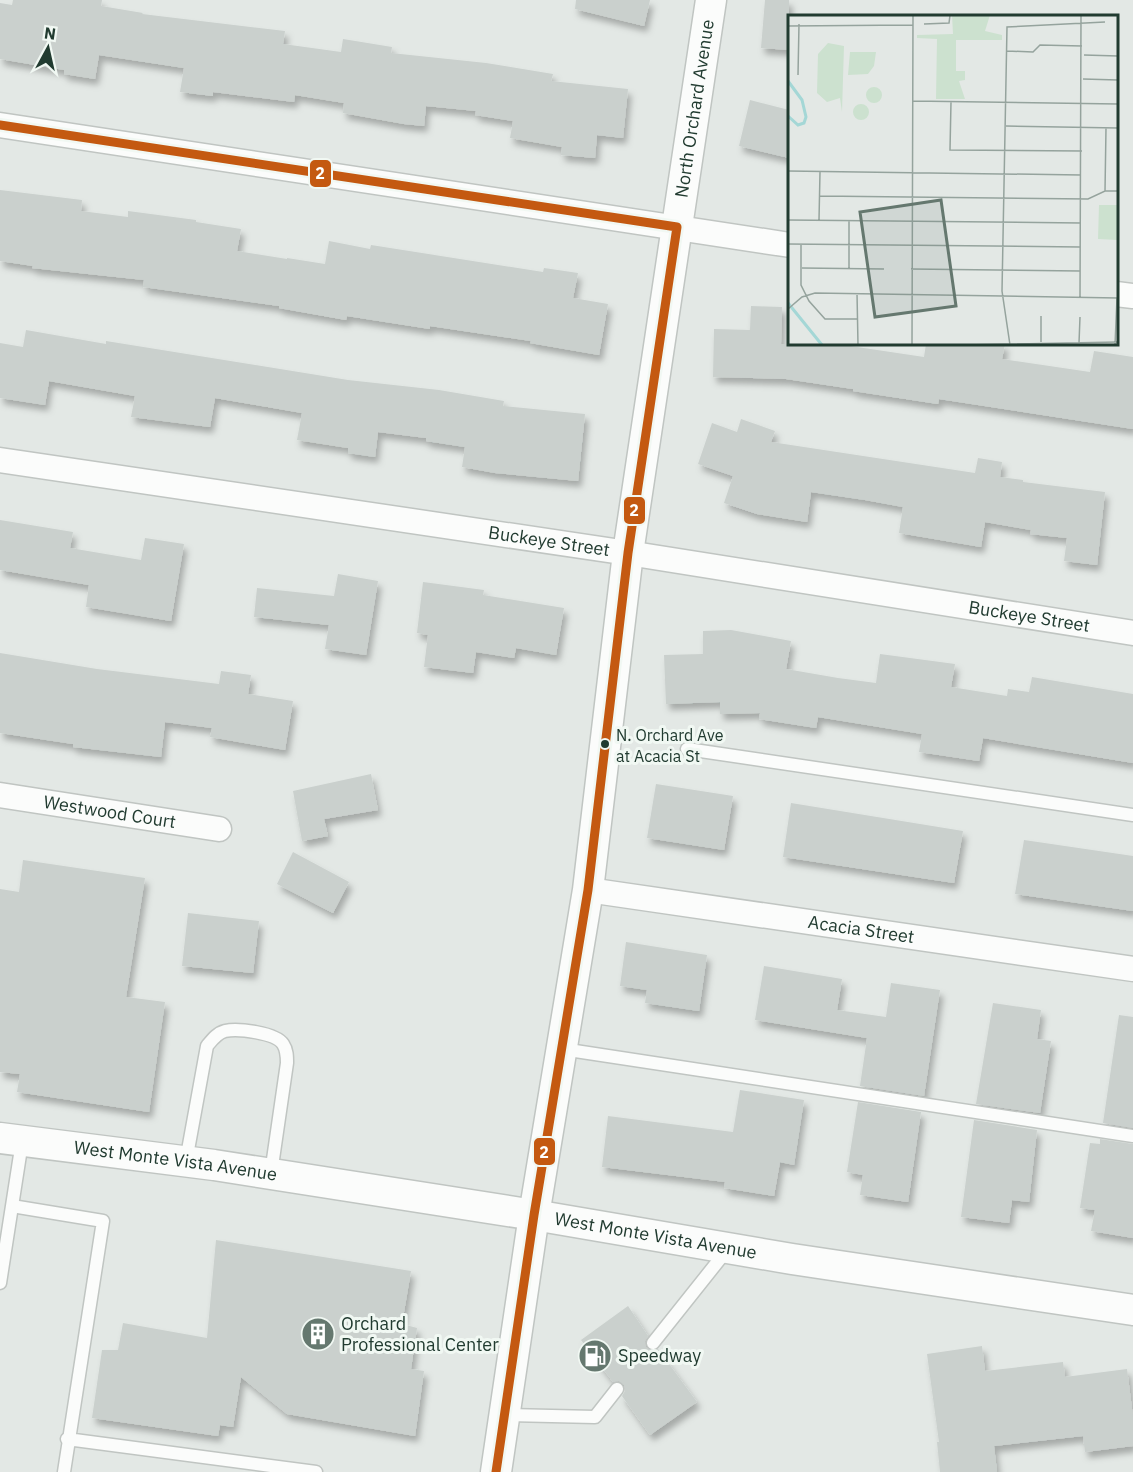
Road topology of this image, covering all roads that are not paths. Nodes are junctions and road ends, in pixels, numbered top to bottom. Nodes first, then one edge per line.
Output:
1 (711, 0) edge
2 (0, 126) edge
3 (677, 227) junction
4 (788, 245) edge
5 (1118, 294) edge
6 (1133, 296) edge
7 (0, 460) edge
8 (628, 553) junction
9 (1133, 633) edge
10 (687, 749) dead end
11 (0, 795) edge
12 (1133, 815) edge
13 (219, 829) dead end
14 (588, 890) junction
15 (1133, 969) edge
16 (562, 1049) junction
17 (1133, 1136) edge
18 (11, 1140) edge
19 (186, 1162) junction
20 (270, 1174) junction
21 (12, 1206) junction
22 (534, 1215) junction
23 (728, 1248) junction
24 (0, 1283) edge
25 (1133, 1310) edge
26 (653, 1343) dead end
27 (617, 1389) dead end
28 (505, 1414) junction
29 (68, 1439) junction
30 (64, 1472) edge
31 (316, 1472) edge
32 (496, 1472) edge

1 - 3 street, North Orchard Avenue
2 - 3 street
3 - 4 street
3 - 8 street, North Orchard Avenue
5 - 6 street
7 - 8 street, Buckeye Street
8 - 9 street, Buckeye Street
8 - 14 street, North Orchard Avenue
10 - 12 lane
11 - 13 street, Westwood Court
14 - 15 street, Acacia Street
14 - 16 street, North Orchard Avenue
16 - 17 lane
16 - 22 street, North Orchard Avenue
18 - 19 street, West Monte Vista Avenue
18 - 21 lane
19 - 20 street, West Monte Vista Avenue
19 - 20 lane
20 - 22 street, West Monte Vista Avenue
21 - 24 lane
21 - 29 lane
22 - 23 street, West Monte Vista Avenue
22 - 28 street, North Orchard Avenue
23 - 25 street, West Monte Vista Avenue
23 - 26 lane
27 - 28 lane
28 - 32 street, North Orchard Avenue
29 - 30 lane
29 - 31 lane

